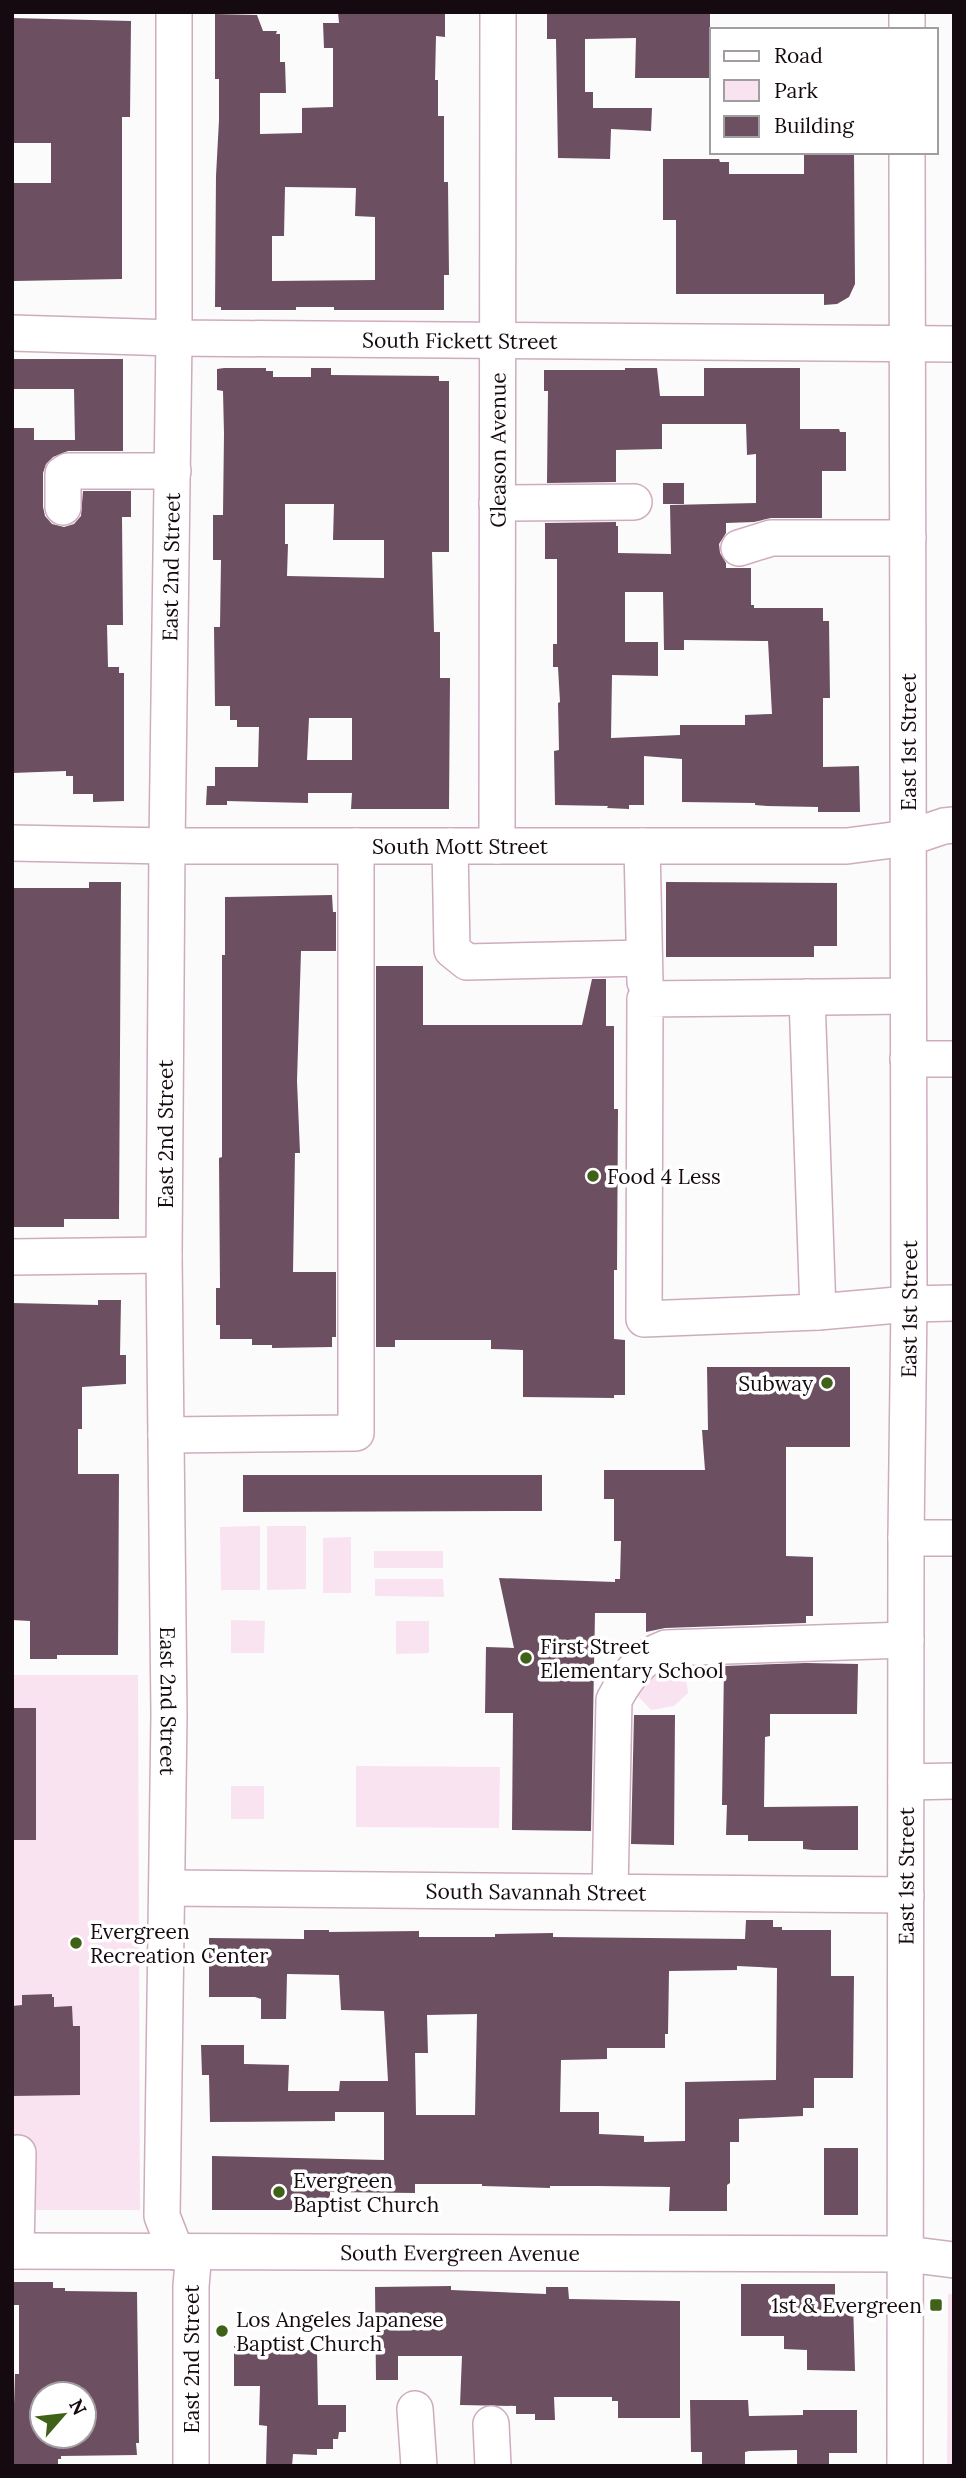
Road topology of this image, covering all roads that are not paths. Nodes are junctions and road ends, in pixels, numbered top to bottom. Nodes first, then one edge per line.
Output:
1 (174, 12) edge
2 (498, 12) edge
3 (907, 154) edge
4 (12, 333) edge
5 (174, 338) junction
6 (497, 340) junction
7 (908, 344) junction
8 (954, 345) edge
9 (173, 471) junction
10 (497, 502) junction
11 (634, 502) dead end
12 (63, 507) dead end
13 (908, 538) junction
14 (739, 548) dead end
15 (954, 825) edge
16 (908, 838) junction
17 (12, 843) edge
18 (166, 846) junction
19 (356, 846) junction
20 (450, 846) junction
21 (497, 846) junction
22 (642, 846) junction
23 (645, 958) junction
24 (908, 996) junction
25 (807, 997) junction
26 (645, 999) junction
27 (908, 1059) junction
28 (954, 1059) edge
29 (164, 1255) junction
30 (12, 1257) edge
31 (954, 1303) edge
32 (909, 1304) junction
33 (818, 1312) junction
34 (166, 1435) junction
35 (906, 1538) junction
36 (954, 1538) edge
37 (906, 1640) junction
38 (954, 1781) edge
39 (906, 1782) junction
40 (167, 1888) junction
41 (610, 1892) junction
42 (906, 1895) junction
43 (18, 2153) dead end
44 (14, 2251) edge
45 (185, 2252) junction
46 (907, 2254) junction
47 (954, 2260) edge
48 (415, 2409) dead end
49 (491, 2424) dead end
50 (191, 2466) edge
51 (419, 2466) edge
52 (493, 2466) edge
53 (905, 2466) edge

1 - 5 street, East 2nd Street
2 - 6 street, Gleason Avenue
3 - 7 street, East 1st Street
4 - 5 street, South Fickett Street
5 - 6 street, South Fickett Street
5 - 9 street, East 2nd Street
6 - 7 street, South Fickett Street
6 - 10 street, Gleason Avenue
7 - 8 street, South Fickett Street
7 - 13 street, East 1st Street
9 - 12 street
9 - 18 street, East 2nd Street
10 - 11 street
10 - 21 street, Gleason Avenue
13 - 14 street
13 - 16 street, East 1st Street
15 - 16 street, South Mott Street
16 - 22 street, South Mott Street
16 - 24 street, East 1st Street
17 - 18 street, South Mott Street
18 - 19 street, South Mott Street
18 - 29 street, East 2nd Street
19 - 20 street, South Mott Street
19 - 34 street
20 - 21 street, South Mott Street
20 - 23 street
21 - 22 street, South Mott Street
22 - 23 street
23 - 26 street
24 - 25 street
24 - 27 street, East 1st Street
25 - 26 street
25 - 33 street
26 - 33 street
27 - 28 street
27 - 32 street, East 1st Street
29 - 30 street
29 - 34 street, East 2nd Street
31 - 32 street
32 - 33 street
32 - 35 street, East 1st Street
34 - 40 street, East 2nd Street
35 - 36 street
35 - 37 street, East 1st Street
37 - 39 street, East 1st Street
37 - 41 street
38 - 39 street
39 - 42 street, East 1st Street
40 - 41 street, South Savannah Street
40 - 45 street, East 2nd Street
41 - 42 street, South Savannah Street
42 - 46 street, East 1st Street
43 - 44 street
44 - 45 street, South Evergreen Avenue
45 - 46 street, South Evergreen Avenue
45 - 50 street, East 2nd Street
46 - 47 street, South Evergreen Avenue
46 - 53 street, East 1st Street
48 - 51 street
49 - 52 street

